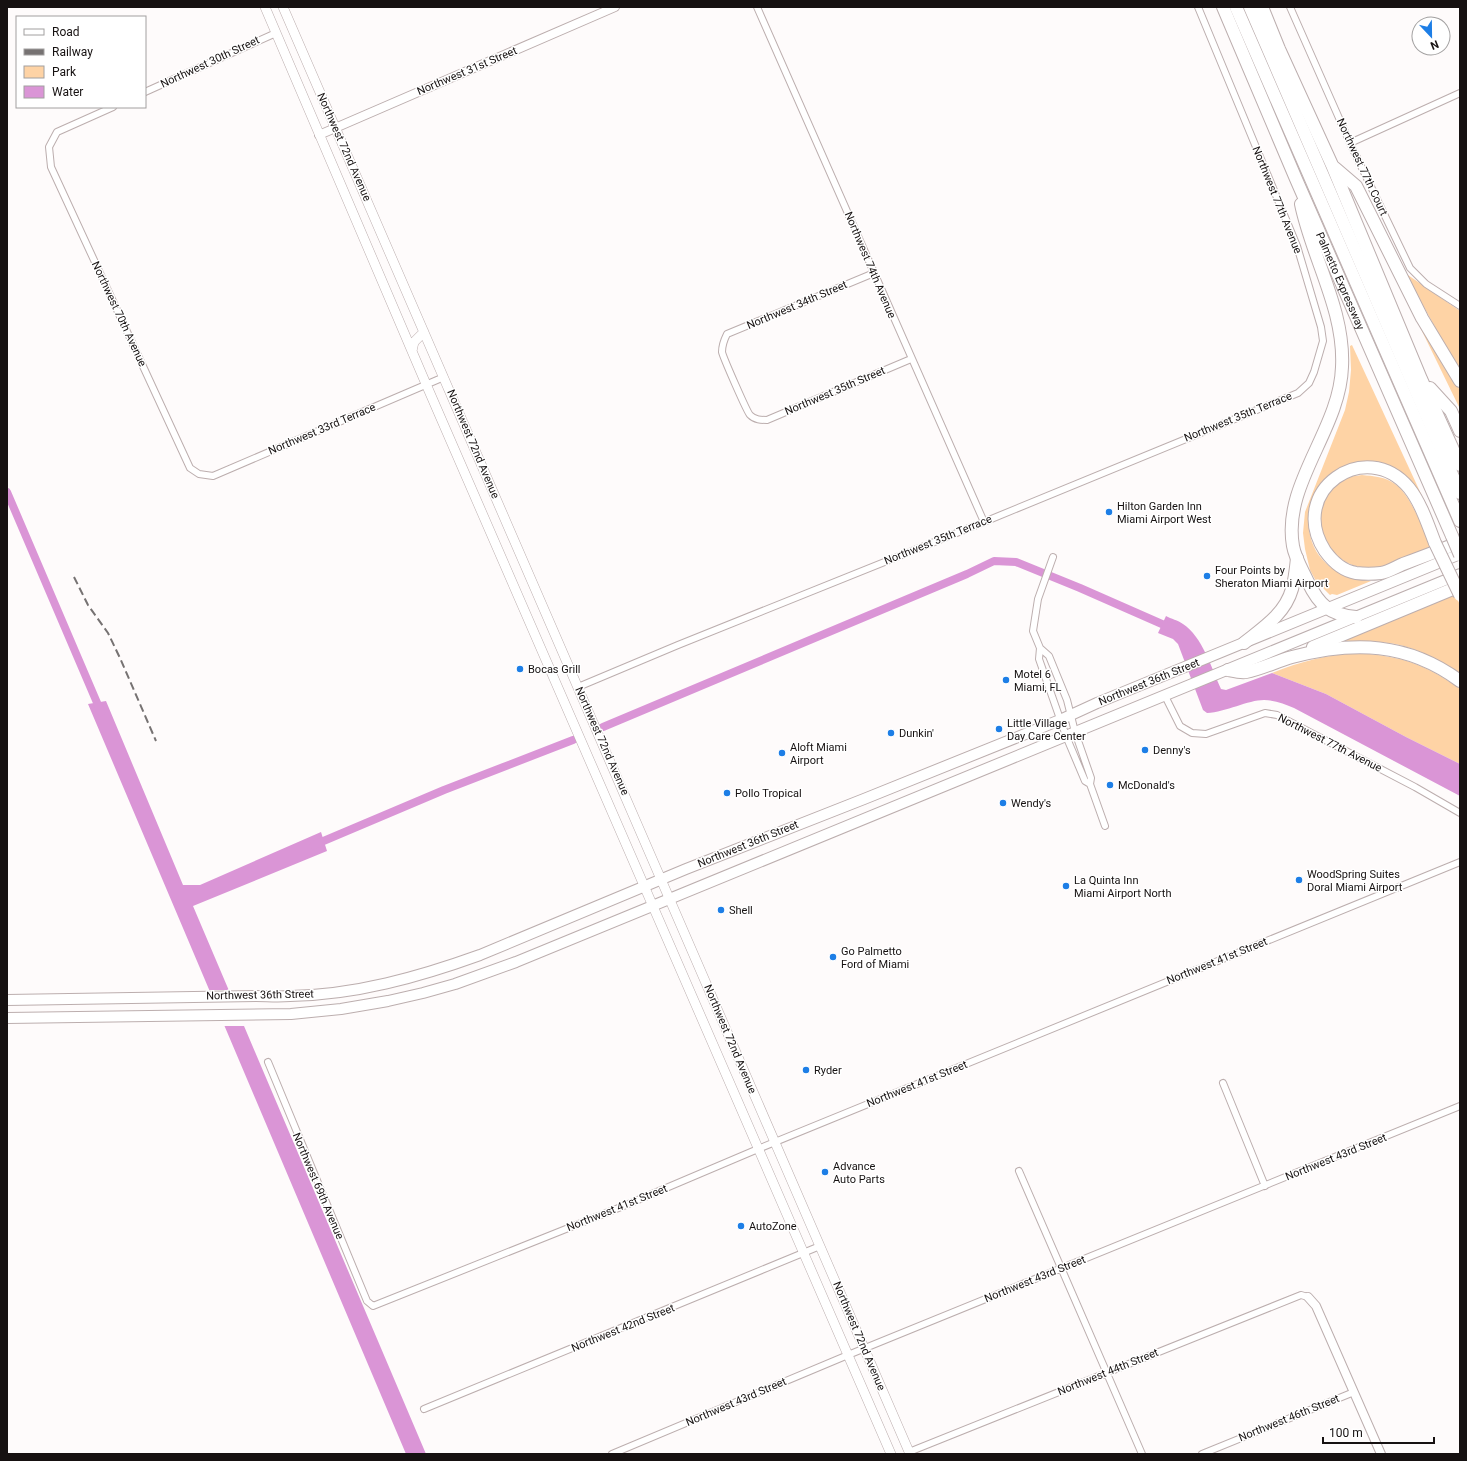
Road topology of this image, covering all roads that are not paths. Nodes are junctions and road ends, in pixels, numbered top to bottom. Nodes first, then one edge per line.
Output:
1 (265, 7) edge
2 (283, 7) edge
3 (614, 7) edge
4 (757, 7) edge
5 (1198, 7) edge
6 (1223, 7) edge
7 (1236, 7) edge
8 (1250, 7) edge
9 (1262, 7) edge
10 (1290, 7) edge
11 (276, 32) junction
12 (146, 92) edge
13 (1460, 93) edge
14 (110, 108) edge
15 (335, 128) junction
16 (319, 135) junction
17 (1350, 143) junction
18 (1332, 165) junction
19 (1296, 179) junction
20 (874, 273) junction
21 (1460, 306) edge
22 (424, 332) junction
23 (412, 351) junction
24 (911, 359) junction
25 (444, 377) junction
26 (1422, 379) junction
27 (1460, 381) edge
28 (426, 384) junction
29 (1298, 393) joint
30 (758, 420) joint
31 (1460, 431) edge
32 (1460, 465) edge
33 (200, 474) joint
34 (1460, 493) edge
35 (1460, 521) edge
36 (984, 522) junction
37 (507, 524) junction
38 (491, 532) junction
39 (1456, 539) edge
40 (1460, 554) edge
41 (1053, 557) dead end
42 (1297, 558) junction
43 (1460, 574) edge
44 (1460, 586) edge
45 (1460, 595) edge
46 (1327, 609) junction
47 (1356, 617) junction
48 (1244, 643) junction
49 (1040, 648) junction
50 (1292, 657) junction
51 (1228, 670) junction
52 (1460, 682) edge
53 (578, 687) junction
54 (1165, 696) junction
55 (1071, 715) junction
56 (1060, 720) junction
57 (1071, 734) junction
58 (964, 758) junction
59 (971, 775) junction
60 (1090, 784) junction
61 (1460, 813) edge
62 (1105, 826) dead end
63 (1460, 862) edge
64 (662, 880) junction
65 (644, 887) junction
66 (670, 898) junction
67 (652, 906) junction
68 (7, 1000) edge
69 (7, 1018) edge
70 (268, 1062) dead end
71 (1223, 1083) dead end
72 (1460, 1106) edge
73 (775, 1142) junction
74 (758, 1149) junction
75 (1019, 1171) dead end
76 (1265, 1186) junction
77 (820, 1246) junction
78 (804, 1253) junction
79 (1061, 1268) junction
80 (1308, 1297) joint
81 (373, 1306) joint
82 (865, 1348) junction
83 (848, 1355) junction
84 (1107, 1372) junction
85 (1354, 1392) junction
86 (424, 1409) dead end
87 (909, 1453) edge
88 (612, 1454) edge
89 (891, 1454) edge
90 (1142, 1454) edge
91 (1202, 1454) edge
92 (1381, 1454) edge

1 - 11 main road, Northwest 72nd Avenue
2 - 15 main road, Northwest 72nd Avenue
3 - 15 street, Northwest 31st Street
4 - 20 street, Northwest 74th Avenue
5 - 29 street, Northwest 77th Avenue
6 - 19 highway, Palmetto Expressway
7 - 35 highway
8 - 34 highway
9 - 18 highway
10 - 17 street, Northwest 77th Court
11 - 12 street, Northwest 30th Street
11 - 16 main road, Northwest 72nd Avenue
13 - 17 street
14 - 33 street, Northwest 70th Avenue
15 - 16 street, Northwest 31st Street
15 - 22 main road, Northwest 72nd Avenue
16 - 23 main road, Northwest 72nd Avenue
17 - 21 street, Northwest 77th Court
18 - 26 highway
18 - 27 highway
19 - 39 highway, Palmetto Expressway
19 - 42 highway
20 - 24 street, Northwest 74th Avenue
20 - 30 street, Northwest 34th Street
22 - 23 main road
22 - 25 main road, Northwest 72nd Avenue
23 - 28 main road, Northwest 72nd Avenue
24 - 30 street, Northwest 35th Street
24 - 36 street, Northwest 74th Avenue
25 - 28 street, Northwest 33rd Terrace
25 - 37 main road, Northwest 72nd Avenue
26 - 31 highway
26 - 32 highway
28 - 33 street, Northwest 33rd Terrace
28 - 38 main road, Northwest 72nd Avenue
29 - 36 street, Northwest 35th Terrace
36 - 53 street, Northwest 35th Terrace
37 - 38 main road
37 - 53 main road, Northwest 72nd Avenue
38 - 65 main road, Northwest 72nd Avenue
39 - 40 highway, Palmetto Expressway, bridge
39 - 45 highway, bridge
40 - 46 main road, Northwest 36th Street
41 - 49 street
42 - 46 highway
42 - 48 highway
43 - 47 main road, Northwest 36th Street
44 - 50 highway
46 - 47 highway
46 - 48 main road, Northwest 36th Street
47 - 51 main road, Northwest 36th Street
48 - 55 main road, Northwest 36th Street
49 - 55 street
49 - 56 street
50 - 51 highway
50 - 52 highway
51 - 54 main road, Northwest 36th Street
53 - 64 main road, Northwest 72nd Avenue
54 - 57 main road, Northwest 36th Street
54 - 61 street, Northwest 77th Avenue
55 - 56 main road, Northwest 36th Street
55 - 57 street
56 - 57 street
56 - 58 main road, Northwest 36th Street
57 - 59 main road, Northwest 36th Street
57 - 60 street
57 - 60 street
58 - 59 main road
58 - 64 main road, Northwest 36th Street
59 - 66 main road, Northwest 36th Street
60 - 62 street
63 - 73 street, Northwest 41st Street
64 - 65 main road, Northwest 36th Street
64 - 66 main road, Northwest 72nd Avenue
65 - 67 main road, Northwest 72nd Avenue
65 - 68 main road, Northwest 36th Street
66 - 67 main road, Northwest 36th Street
66 - 73 main road, Northwest 72nd Avenue
67 - 69 main road, Northwest 36th Street
67 - 74 main road, Northwest 72nd Avenue
70 - 81 street, Northwest 69th Avenue
71 - 76 street
72 - 76 street, Northwest 43rd Street
73 - 74 street, Northwest 41st Street
73 - 77 main road, Northwest 72nd Avenue
74 - 78 main road, Northwest 72nd Avenue
74 - 81 street, Northwest 41st Street
75 - 79 street
76 - 79 street, Northwest 43rd Street
77 - 78 street, Northwest 42nd Street
77 - 82 main road, Northwest 72nd Avenue
78 - 83 main road, Northwest 72nd Avenue
78 - 86 street, Northwest 42nd Street
79 - 82 street, Northwest 43rd Street
79 - 84 street
80 - 84 street, Northwest 44th Street
80 - 85 street
82 - 83 street, Northwest 43rd Street
82 - 87 main road, Northwest 72nd Avenue
83 - 88 street, Northwest 43rd Street
83 - 89 main road, Northwest 72nd Avenue
84 - 87 street, Northwest 44th Street
84 - 90 street
85 - 91 street, Northwest 46th Street
85 - 92 street

